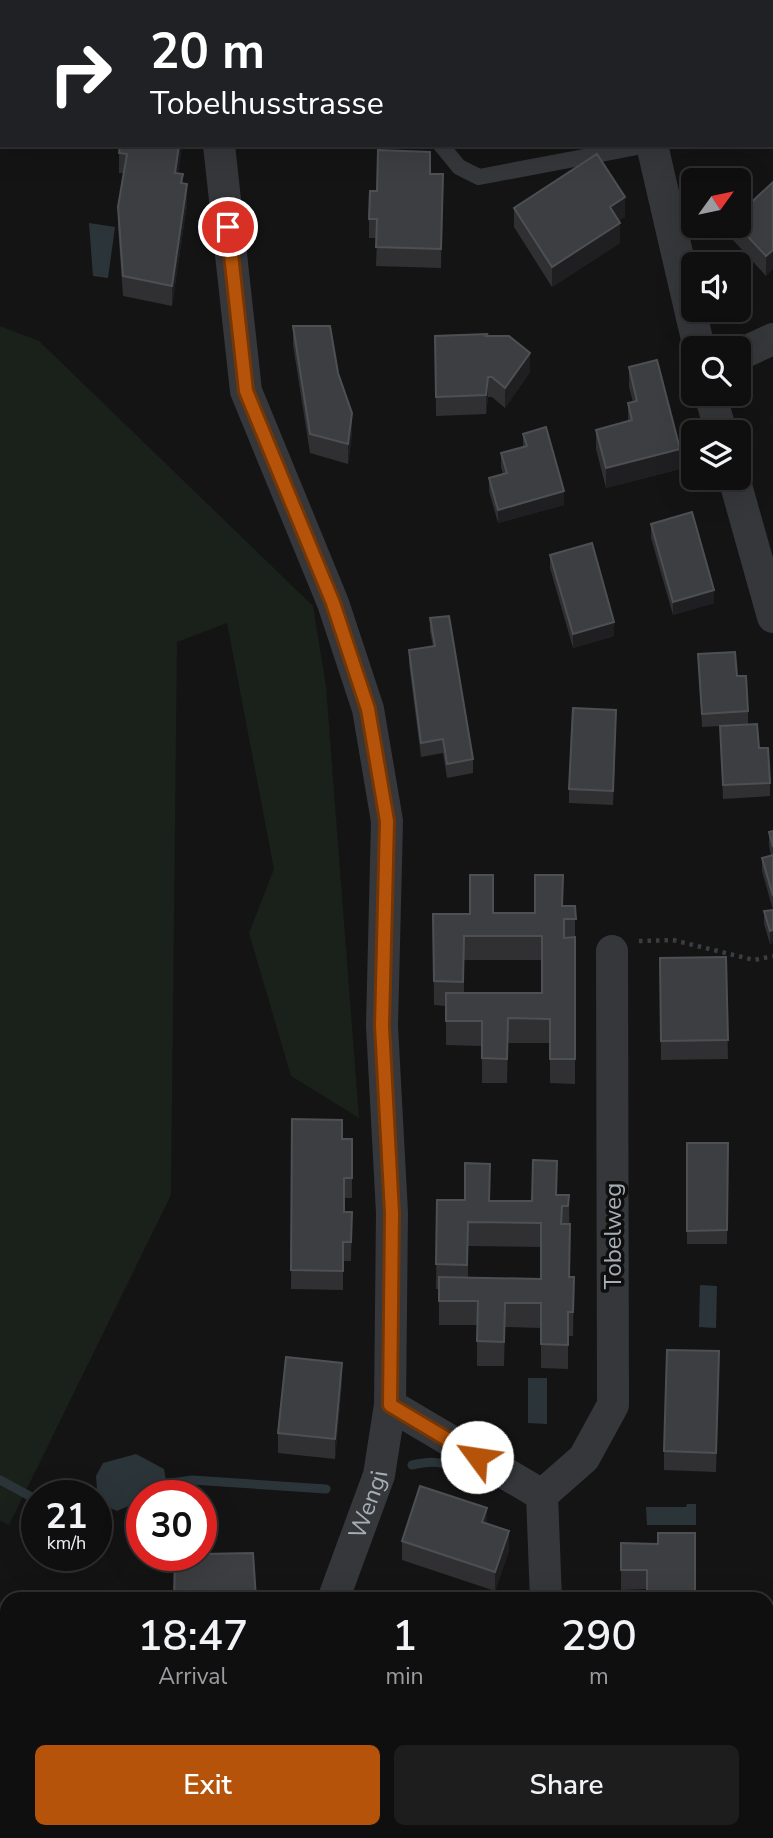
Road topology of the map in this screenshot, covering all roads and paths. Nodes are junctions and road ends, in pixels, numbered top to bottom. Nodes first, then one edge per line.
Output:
1 (219, 147) edge
2 (443, 147) edge
3 (639, 147) edge
4 (650, 147) edge
5 (696, 336) edge
6 (773, 339) edge
7 (751, 349) edge
8 (737, 490) edge
9 (773, 617) edge
10 (612, 951) joint
11 (773, 956) edge
12 (390, 1405) junction
13 (542, 1495) junction
14 (336, 1592) edge
15 (546, 1592) edge

1 - 12 street, Wengi
2 - 3 lane
4 - 5 street
6 - 7 street
8 - 9 street
10 - 11 path
10 - 13 street, Tobelweg
12 - 13 street
12 - 14 street, Wengi
13 - 15 street

